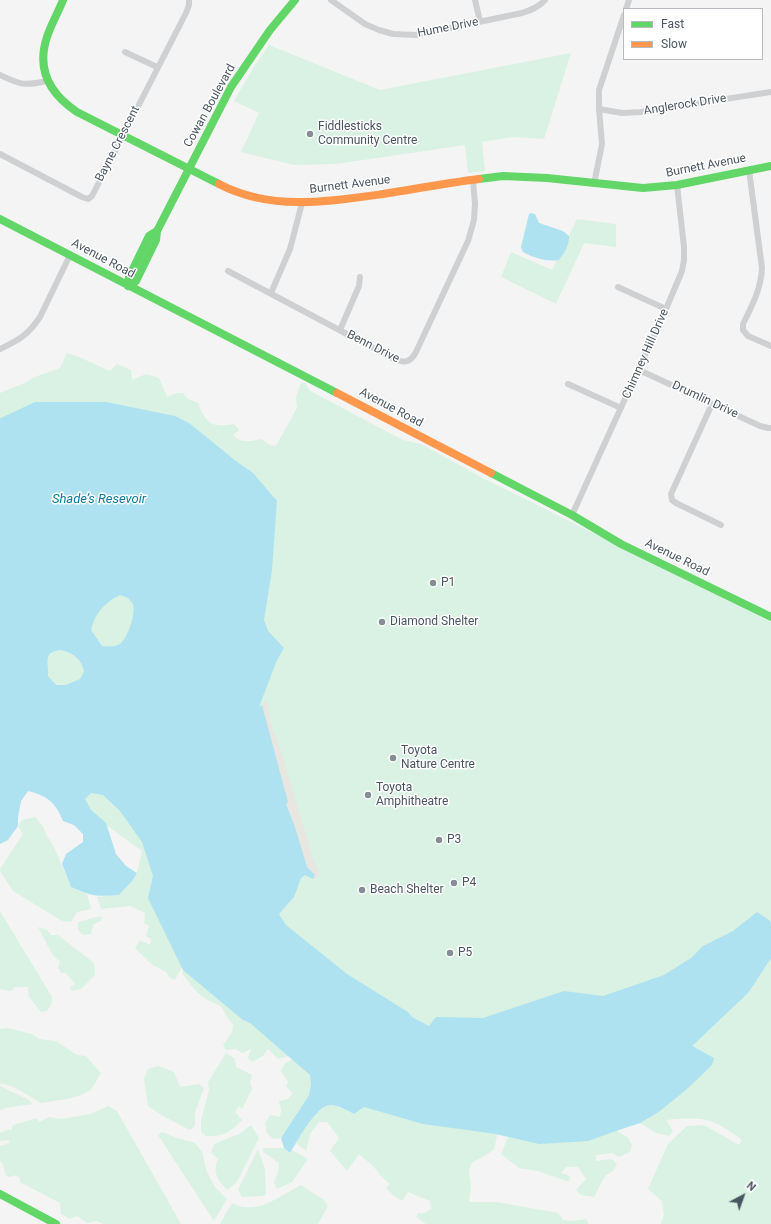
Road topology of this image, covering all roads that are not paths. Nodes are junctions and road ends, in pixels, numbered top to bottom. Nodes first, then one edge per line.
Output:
1 (63, 0) edge
2 (189, 0) edge
3 (295, 0) edge
4 (331, 0) edge
5 (475, 0) edge
6 (545, 0) edge
7 (623, 18) edge
8 (480, 21) junction
9 (125, 52) dead end
10 (157, 68) junction
11 (0, 75) edge
12 (47, 81) junction
13 (771, 92) edge
14 (599, 109) junction
15 (123, 135) junction
16 (0, 154) edge
17 (771, 166) edge
18 (189, 170) junction
19 (749, 170) junction
20 (473, 180) junction
21 (594, 184) junction
22 (677, 185) junction
23 (302, 203) junction
24 (0, 219) edge
25 (70, 255) junction
26 (228, 271) dead end
27 (360, 277) dead end
28 (128, 286) junction
29 (618, 287) dead end
30 (271, 294) junction
31 (666, 308) junction
32 (340, 330) junction
33 (771, 346) edge
34 (0, 349) edge
35 (639, 370) junction
36 (568, 384) dead end
37 (712, 404) junction
38 (621, 408) junction
39 (771, 428) edge
40 (572, 515) junction
41 (720, 525) dead end
42 (771, 617) edge
43 (0, 1194) edge
44 (55, 1224) edge

1 - 12 street, Burnett Avenue
2 - 10 street, Bayne Crescent
3 - 18 street, Cowan Boulevard
4 - 8 street, Hume Drive
5 - 8 street
6 - 8 street, Hume Drive
7 - 14 street
9 - 10 street
10 - 15 street, Bayne Crescent
11 - 12 street
12 - 15 street, Burnett Avenue
13 - 14 street, Anglerock Drive
14 - 21 street
15 - 16 street, Bayne Crescent
15 - 18 street, Burnett Avenue
17 - 19 street, Burnett Avenue
18 - 23 street, Burnett Avenue
18 - 28 street, Cowan Boulevard
19 - 22 street, Burnett Avenue
19 - 33 street
20 - 21 street, Burnett Avenue
20 - 23 street, Burnett Avenue
20 - 32 street, Benn Drive
21 - 22 street, Burnett Avenue
22 - 31 street, Chimney Hill Drive
23 - 30 street
24 - 25 street, Avenue Road
25 - 28 street, Avenue Road
25 - 34 street
26 - 30 street, Benn Drive
27 - 32 street
28 - 40 street, Avenue Road
29 - 31 street
30 - 32 street, Benn Drive
31 - 35 street, Chimney Hill Drive
35 - 37 street, Drumlin Drive
35 - 38 street, Chimney Hill Drive
36 - 38 street
37 - 39 street, Drumlin Drive
37 - 41 street
38 - 40 street, Chimney Hill Drive
40 - 42 street, Avenue Road
43 - 44 street

